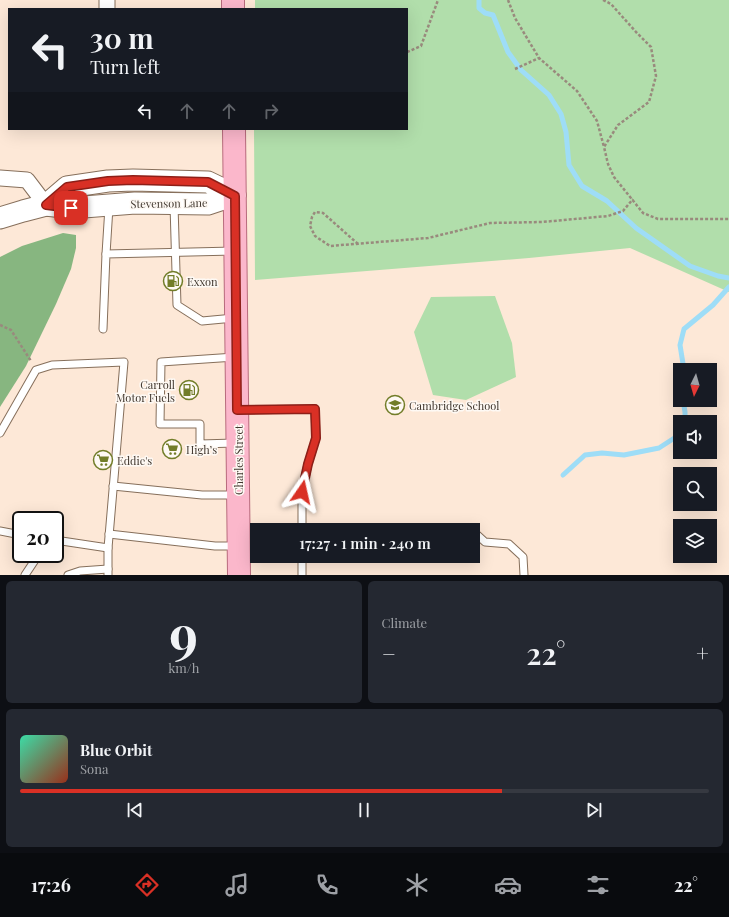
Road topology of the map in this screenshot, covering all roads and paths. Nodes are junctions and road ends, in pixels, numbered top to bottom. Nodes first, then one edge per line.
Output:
1 (438, 0) edge
2 (508, 0) edge
3 (603, 0) edge
4 (408, 52) edge
5 (539, 58) junction
6 (515, 69) dead end
7 (234, 130) edge
8 (604, 147) junction
9 (0, 178) edge
10 (235, 196) junction
11 (633, 200) junction
12 (174, 203) junction
13 (109, 204) junction
14 (46, 205) junction
15 (0, 218) edge
16 (729, 219) edge
17 (358, 244) junction
18 (236, 251) junction
19 (176, 253) junction
20 (106, 254) junction
21 (236, 318) junction
22 (0, 325) edge
23 (103, 329) dead end
24 (237, 357) junction
25 (36, 370) junction
26 (237, 410) junction
27 (0, 433) edge
28 (238, 443) junction
29 (114, 486) junction
30 (238, 495) junction
31 (302, 523) edge
32 (0, 531) edge
33 (12, 533) edge
34 (109, 534) junction
35 (480, 538) edge
36 (64, 541) edge
37 (238, 546) junction
38 (108, 548) junction
39 (32, 563) edge
40 (302, 563) edge
41 (108, 572) edge
42 (25, 575) edge
43 (68, 575) edge
44 (239, 575) edge
45 (302, 575) edge
46 (524, 575) edge

1 - 4 path
2 - 5 path
3 - 8 path
5 - 6 path
5 - 8 path
7 - 10 main road, Charles Street
8 - 11 path
9 - 14 street
10 - 12 street, Stevenson Lane
10 - 14 street, Stevenson Lane
10 - 18 main road, Charles Street
11 - 16 path
11 - 17 path
12 - 13 street, Stevenson Lane
12 - 19 lane
13 - 14 street, Stevenson Lane
13 - 20 lane
14 - 15 street, Stevenson Lane
17 - 17 path
18 - 19 lane
18 - 21 main road, Charles Street
19 - 20 lane
19 - 21 lane
20 - 23 lane
21 - 24 main road, Charles Street
22 - 25 path
24 - 26 main road, Charles Street
24 - 28 lane
25 - 27 lane
25 - 29 lane
26 - 28 main road, Charles Street
26 - 31 lane
28 - 30 main road, Charles Street
29 - 30 lane
29 - 34 lane
30 - 37 main road, Charles Street
32 - 33 lane
34 - 37 lane
34 - 38 lane
35 - 46 lane
36 - 38 lane
37 - 44 main road, Charles Street
38 - 41 lane
39 - 42 lane
40 - 45 lane
41 - 43 lane

